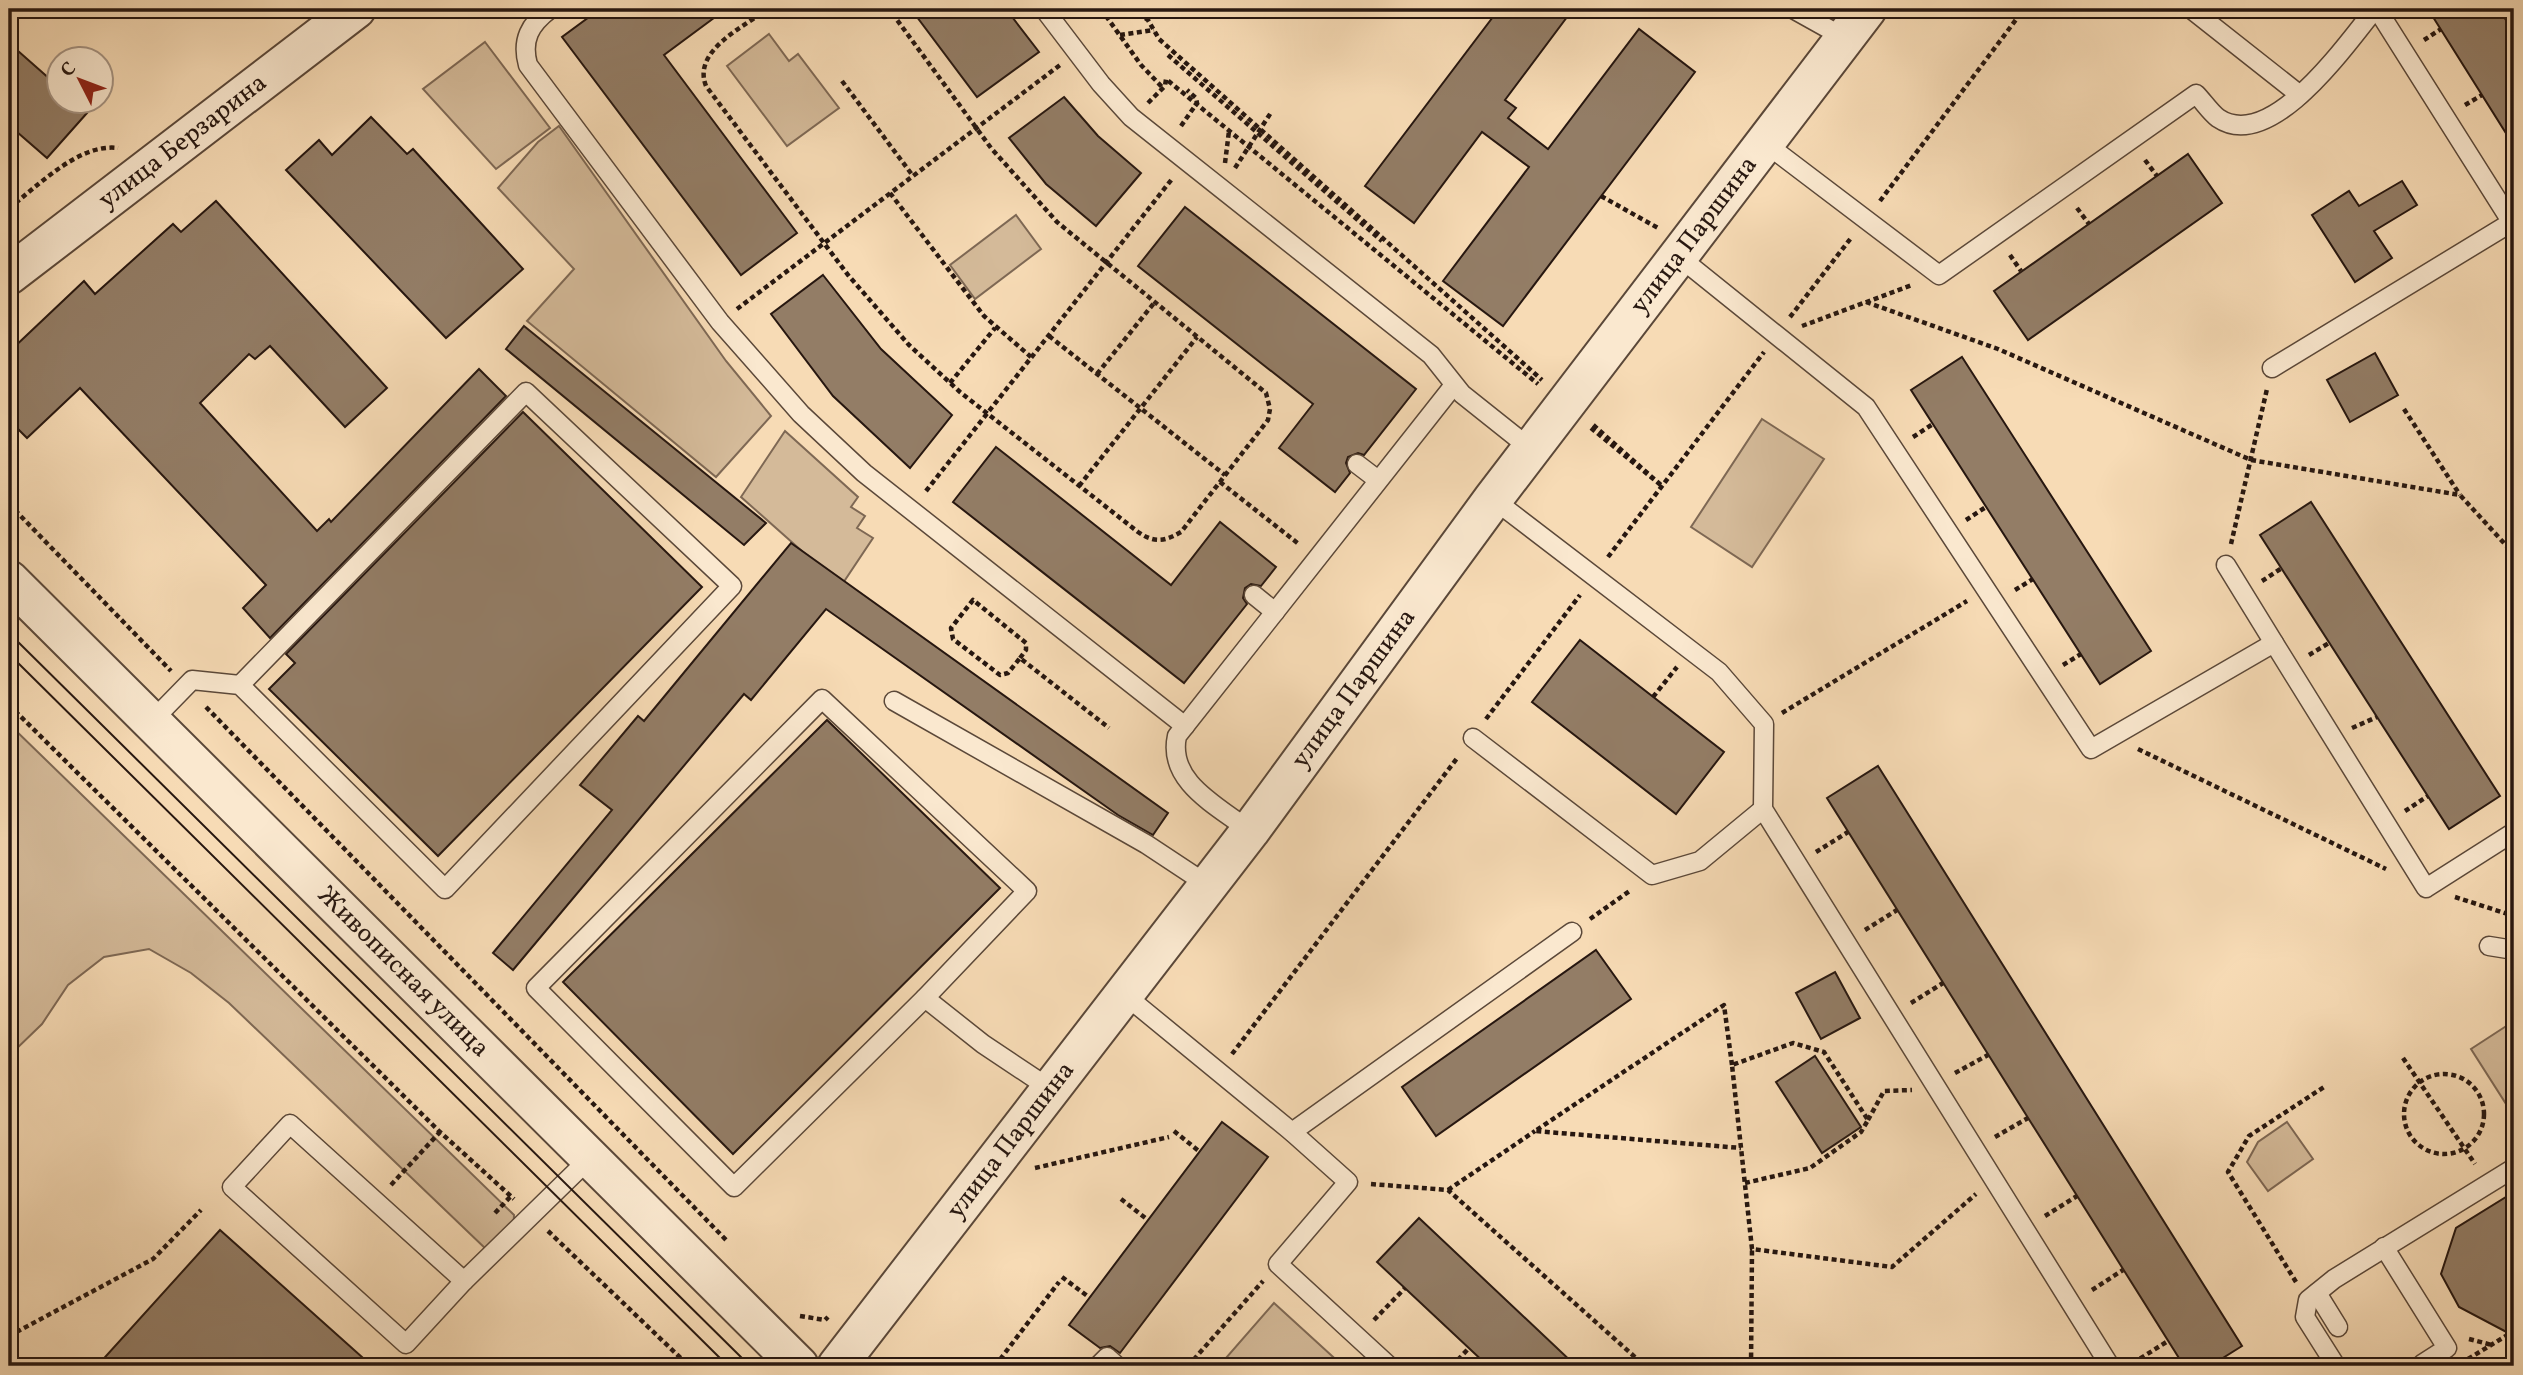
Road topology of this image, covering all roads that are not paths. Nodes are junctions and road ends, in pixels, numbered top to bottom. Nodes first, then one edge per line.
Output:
1 (356, 9) edge
2 (550, 9) edge
3 (1044, 9) edge
4 (1793, 9) edge
5 (2191, 9) edge
6 (2376, 9) edge
7 (1856, 24) edge
8 (2300, 95) junction
9 (1765, 144) junction
10 (2513, 224) edge
11 (1666, 248) junction
12 (9, 275) edge
13 (2272, 368) road end
14 (1454, 385) junction
15 (1531, 449) junction
16 (1357, 464) dead end
17 (1378, 480) junction
18 (1493, 499) junction
19 (2226, 565) road end
20 (9, 580) edge
21 (1254, 595) dead end
22 (1275, 612) junction
23 (2274, 643) junction
24 (240, 685) junction
25 (894, 701) dead end
26 (151, 722) junction
27 (1185, 726) junction
28 (1472, 738) road end
29 (1763, 809) junction
30 (1250, 831) junction
31 (2514, 832) edge
32 (1208, 886) junction
33 (1572, 932) road end
34 (2489, 946) dead end
35 (2514, 950) edge
36 (1125, 995) junction
37 (925, 999) junction
38 (1052, 1090) junction
39 (1292, 1132) junction
40 (589, 1158) junction
41 (2514, 1168) edge
42 (2384, 1247) junction
43 (464, 1281) junction
44 (2313, 1297) junction
45 (2338, 1327) dead end
46 (2422, 1364) dead end
47 (799, 1366) edge
48 (837, 1366) edge
49 (1098, 1366) edge
50 (1117, 1366) edge
51 (1389, 1366) edge
52 (2110, 1366) edge
53 (2336, 1366) edge

1 - 12 street, улица Берзарина
2 - 27 lane
3 - 14 lane
4 - 7 lane
5 - 8 lane
6 - 8 lane
6 - 10 lane
7 - 9 street, улица Паршина
8 - 9 lane
9 - 11 street, улица Паршина
10 - 13 lane
11 - 15 street, улица Паршина
11 - 23 lane
14 - 15 lane
14 - 17 lane
15 - 18 street, улица Паршина
16 - 17 lane
17 - 22 lane
18 - 29 lane
18 - 30 street, улица Паршина
19 - 23 lane
20 - 26 street, Живописная улица
21 - 22 lane
22 - 27 lane
23 - 31 lane
24 - 24 lane
24 - 26 lane
25 - 32 lane
26 - 40 street, Живописная улица
27 - 30 lane
28 - 29 lane
29 - 52 lane
30 - 32 street, улица Паршина
32 - 36 street, улица Паршина
33 - 39 lane
34 - 35 lane
36 - 38 street, улица Паршина
36 - 39 lane
37 - 37 lane
37 - 38 lane
38 - 48 street, улица Паршина
39 - 51 lane
40 - 43 lane
40 - 47 street, Живописная улица
41 - 42 lane
42 - 44 lane
42 - 46 lane
43 - 43 lane
44 - 45 lane
44 - 53 lane
49 - 50 lane

